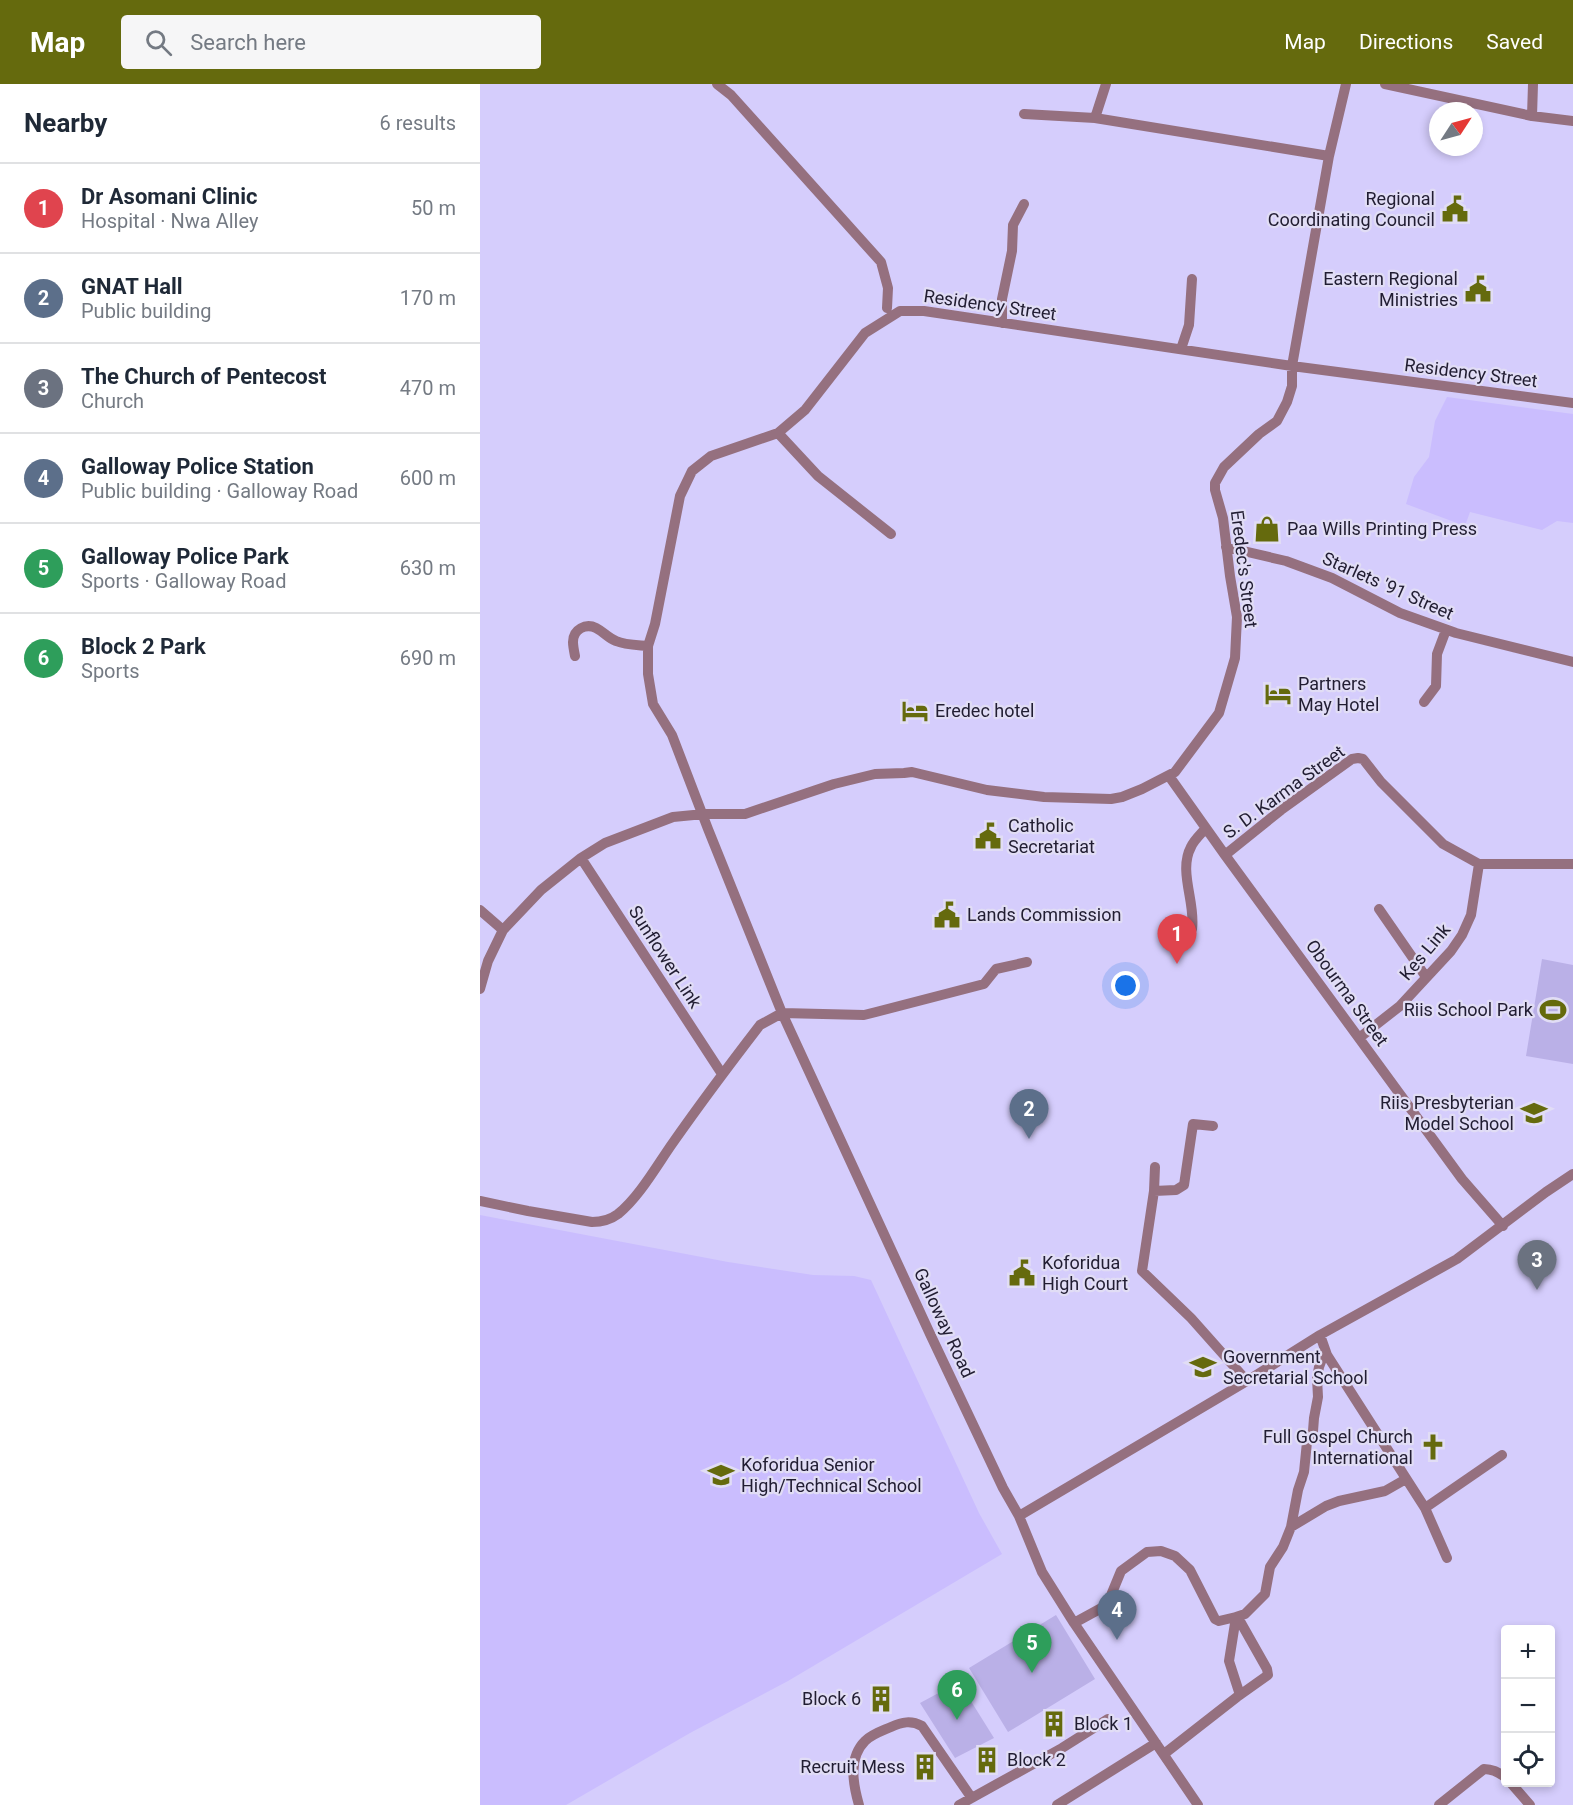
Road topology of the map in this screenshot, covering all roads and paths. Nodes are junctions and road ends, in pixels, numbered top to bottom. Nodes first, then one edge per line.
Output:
1 (717, 84) edge
2 (1106, 84) edge
3 (1346, 84) edge
4 (1385, 84) edge
5 (1533, 84) edge
6 (1024, 114) dead end
7 (1532, 116) junction
8 (1095, 118) junction
9 (1573, 122) edge
10 (1329, 156) junction
11 (1024, 204) dead end
12 (1192, 279) dead end
13 (886, 308) dead end
14 (1002, 322) junction
15 (1181, 349) junction
16 (1292, 366) junction
17 (1573, 403) edge
18 (778, 433) junction
19 (891, 534) dead end
20 (1226, 547) junction
21 (1446, 630) junction
22 (648, 646) junction
23 (575, 656) dead end
24 (1573, 662) edge
25 (1424, 702) dead end
26 (1169, 776) junction
27 (704, 814) junction
28 (1206, 828) junction
29 (708, 829) joint
30 (1225, 855) junction
31 (581, 858) junction
32 (1479, 864) junction
33 (1573, 864) edge
34 (1379, 909) dead end
35 (480, 910) edge
36 (1192, 929) dead end
37 (503, 930) junction
38 (1027, 962) dead end
39 (1426, 978) junction
40 (480, 990) edge
41 (782, 1013) junction
42 (1359, 1038) junction
43 (722, 1074) junction
44 (1213, 1126) dead end
45 (1155, 1167) dead end
46 (1573, 1174) edge
47 (1154, 1191) junction
48 (480, 1201) edge
49 (1503, 1226) junction
50 (1320, 1335) junction
51 (1327, 1355) junction
52 (1247, 1381) junction
53 (1502, 1455) dead end
54 (1406, 1479) junction
55 (1425, 1508) junction
56 (1019, 1516) junction
57 (1291, 1527) junction
58 (1447, 1558) dead end
59 (1236, 1617) junction
60 (1074, 1623) junction
61 (1240, 1695) junction
62 (1108, 1719) dead end
63 (1156, 1743) junction
64 (1164, 1754) junction
65 (1501, 1774) edge
66 (1514, 1787) edge
67 (971, 1797) junction
68 (859, 1805) edge
69 (958, 1805) edge
70 (1057, 1805) edge
71 (1198, 1805) edge
72 (1439, 1805) edge
73 (1530, 1805) edge

1 - 13 street
2 - 8 street
3 - 10 street, Eredec's Street
4 - 7 street
5 - 7 street
6 - 8 street
7 - 9 street
8 - 10 street
10 - 16 street, Eredec's Street
11 - 14 street
12 - 15 street
14 - 15 street, Residency Street
14 - 18 street, Residency Street
15 - 16 street, Residency Street
16 - 17 street, Residency Street
16 - 20 street, Eredec's Street
18 - 19 street
18 - 22 street, Residency Street
20 - 21 street, Starlets '91 Street
20 - 26 street, Eredec's Street
21 - 24 street, Starlets '91 Street
21 - 25 street
22 - 23 street
22 - 27 street, Residency Street
26 - 27 street, Eredec's Street
26 - 28 street, Obourma Street
27 - 29 street, Residency Street
27 - 31 street, Eredec's Street
28 - 30 street, Obourma Street
28 - 36 street
29 - 41 street, Galloway Road
30 - 32 street, S. D. Karma Street
30 - 42 street, Obourma Street
31 - 37 street, Eredec's Street
31 - 43 street, Sunflower Link
32 - 33 street, S. D. Karma Street
32 - 39 street, Kes Link
34 - 39 street
35 - 37 street
37 - 40 street, Eredec's Street
38 - 41 street
39 - 42 street, Kes Link
41 - 43 street
41 - 56 street, Galloway Road
42 - 49 street, Obourma Street
43 - 48 street
44 - 47 street
45 - 47 street
46 - 49 street
47 - 52 street
49 - 50 street
50 - 51 street
50 - 52 street
51 - 54 street
51 - 57 street
52 - 56 street
53 - 55 street
54 - 55 street
54 - 57 street
55 - 58 street
56 - 60 street, Galloway Road
57 - 59 street
59 - 60 street
59 - 61 street
59 - 61 street
60 - 63 street, Galloway Road
61 - 64 street
62 - 67 street
63 - 64 street, Galloway Road
63 - 70 street
64 - 71 street, Galloway Road
65 - 72 street
66 - 73 street
67 - 68 street
67 - 69 street

